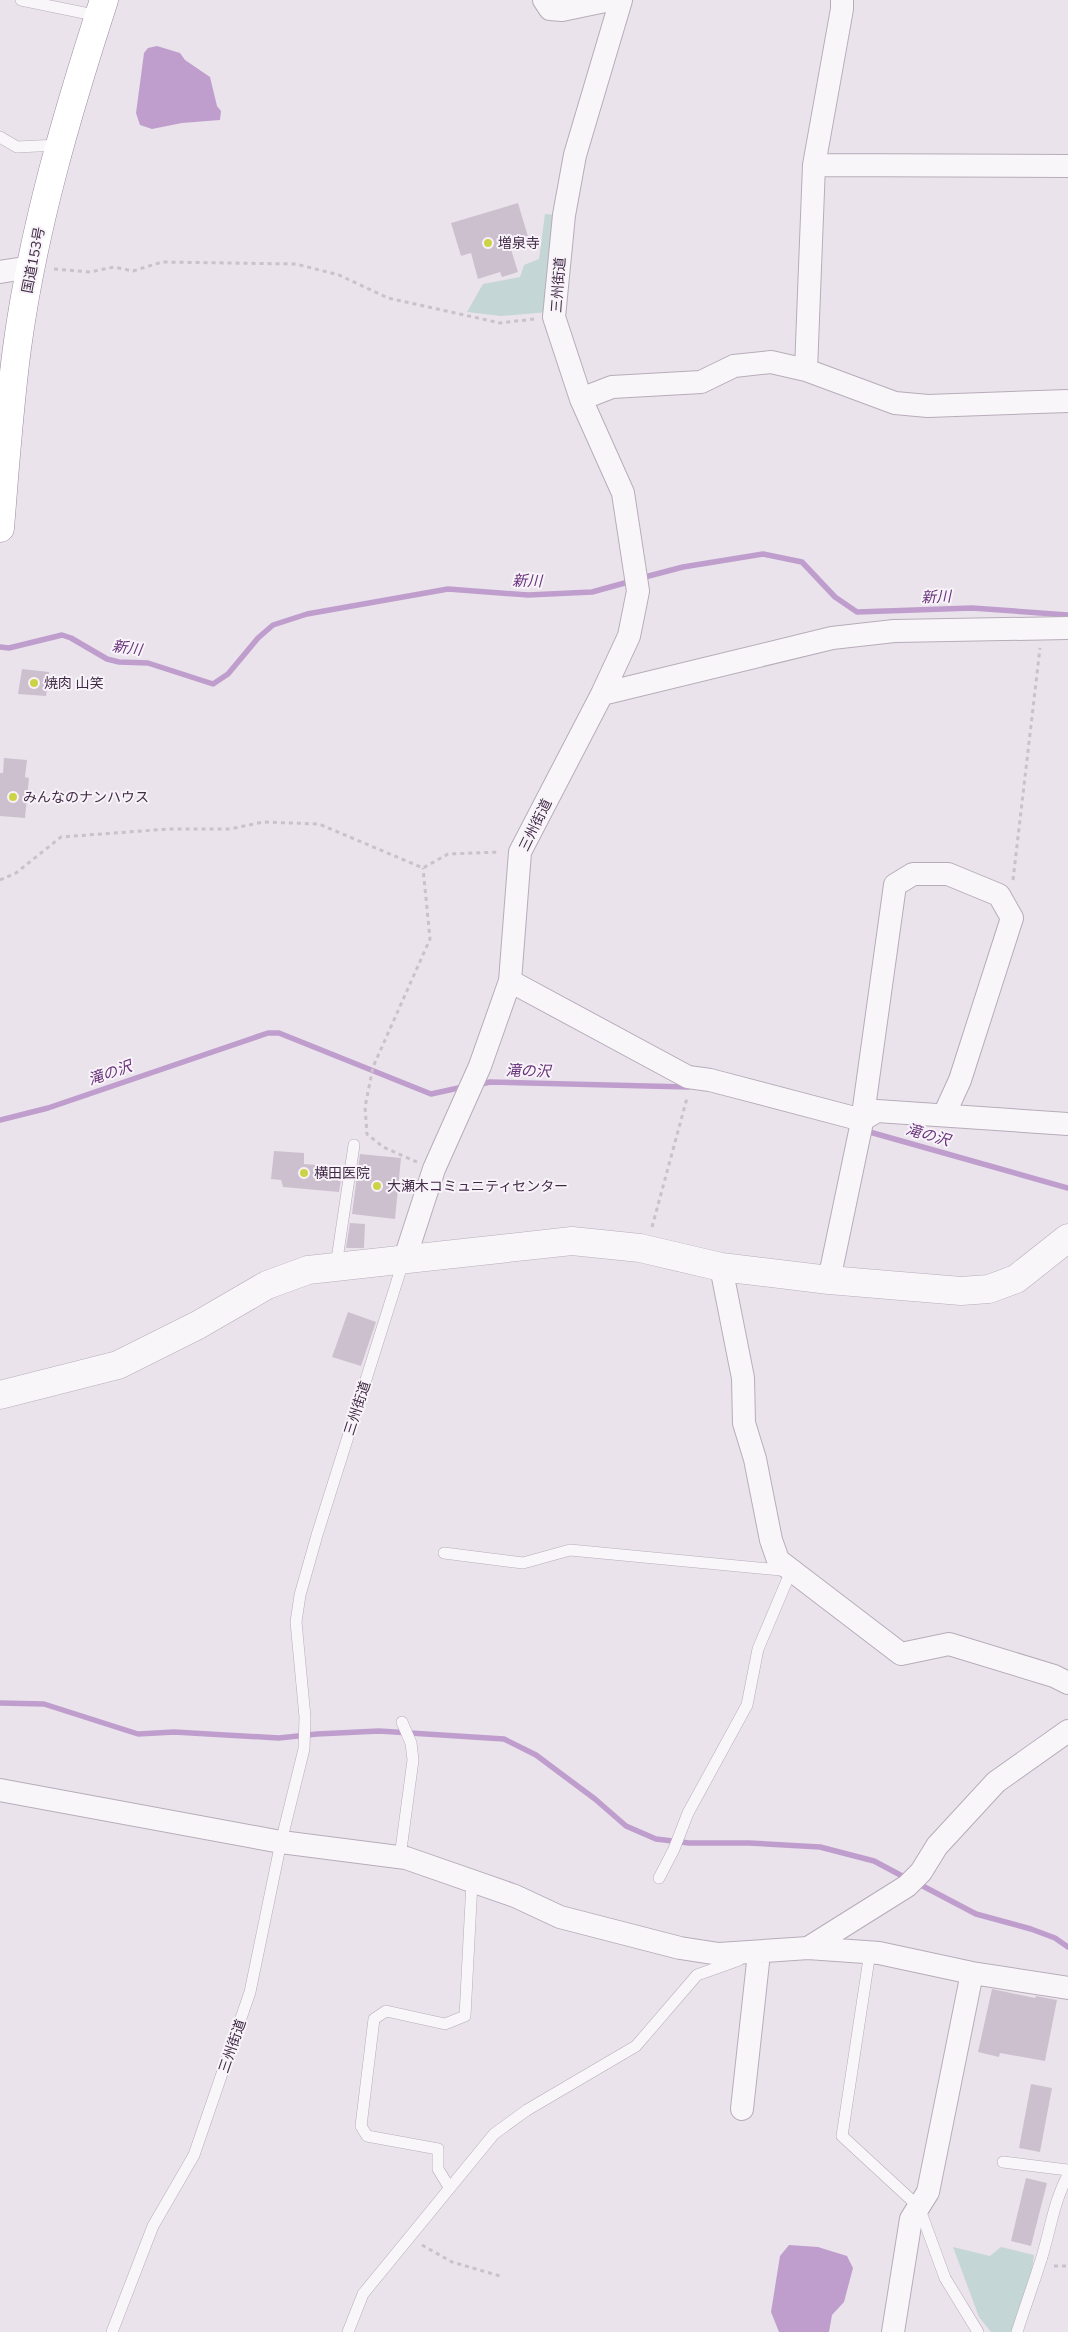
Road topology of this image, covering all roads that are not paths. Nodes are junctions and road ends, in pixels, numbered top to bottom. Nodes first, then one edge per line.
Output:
1 (21, 0) edge
2 (544, 0) edge
3 (610, 0) edge
4 (621, 0) edge
5 (842, 0) edge
6 (102, 8) edge
7 (0, 137) edge
8 (58, 144) junction
9 (814, 165) junction
10 (1068, 166) edge
11 (31, 267) junction
12 (0, 272) edge
13 (806, 370) junction
14 (582, 399) junction
15 (1068, 401) edge
16 (0, 528) edge
17 (1068, 628) edge
18 (602, 694) junction
19 (510, 981) junction
20 (944, 1115) junction
21 (1068, 1124) edge
22 (860, 1128) junction
23 (354, 1145) dead end
24 (1063, 1248) edge
25 (405, 1258) junction
26 (336, 1266) junction
27 (721, 1267) junction
28 (829, 1280) junction
29 (0, 1395) edge
30 (444, 1553) dead end
31 (790, 1571) junction
32 (1068, 1683) edge
33 (403, 1724) dead end
34 (1068, 1732) edge
35 (0, 1790) edge
36 (281, 1842) junction
37 (400, 1857) junction
38 (659, 1878) dead end
39 (472, 1882) junction
40 (808, 1948) junction
41 (870, 1952) junction
42 (759, 1953) junction
43 (972, 1974) junction
44 (1068, 1988) edge
45 (742, 2109) dead end
46 (1003, 2162) dead end
47 (1068, 2170) edge
48 (1068, 2175) edge
49 (449, 2187) junction
50 (920, 2207) junction
51 (112, 2332) edge
52 (348, 2332) edge
53 (893, 2332) edge
54 (978, 2332) edge
55 (1017, 2332) edge

1 - 6 lane
2 - 3 street
4 - 14 street, 三州街道
5 - 9 street
6 - 8 highway, 国道153号
7 - 8 lane
8 - 11 highway, 国道153号
9 - 10 street
9 - 13 street
11 - 12 street
11 - 16 highway, 国道153号
13 - 14 street
13 - 15 street
14 - 18 street, 三州街道
17 - 18 street
18 - 19 street, 三州街道
19 - 22 street
19 - 25 street, 三州街道
20 - 21 street
20 - 22 street
20 - 22 street
22 - 28 street
23 - 26 lane
24 - 28 street
25 - 26 street
25 - 27 street
25 - 36 lane, 三州街道
26 - 29 street
27 - 28 street
27 - 31 street
30 - 31 lane
31 - 32 street
31 - 38 lane
33 - 37 lane
34 - 40 street
35 - 36 street
36 - 37 street
36 - 51 lane, 三州街道
37 - 39 street
39 - 42 street
39 - 49 lane
40 - 41 street
40 - 42 street
41 - 43 street
41 - 50 lane
42 - 45 street
42 - 49 lane
43 - 44 street
43 - 50 street
46 - 47 lane
48 - 55 lane
49 - 52 lane
50 - 53 street
50 - 54 lane

